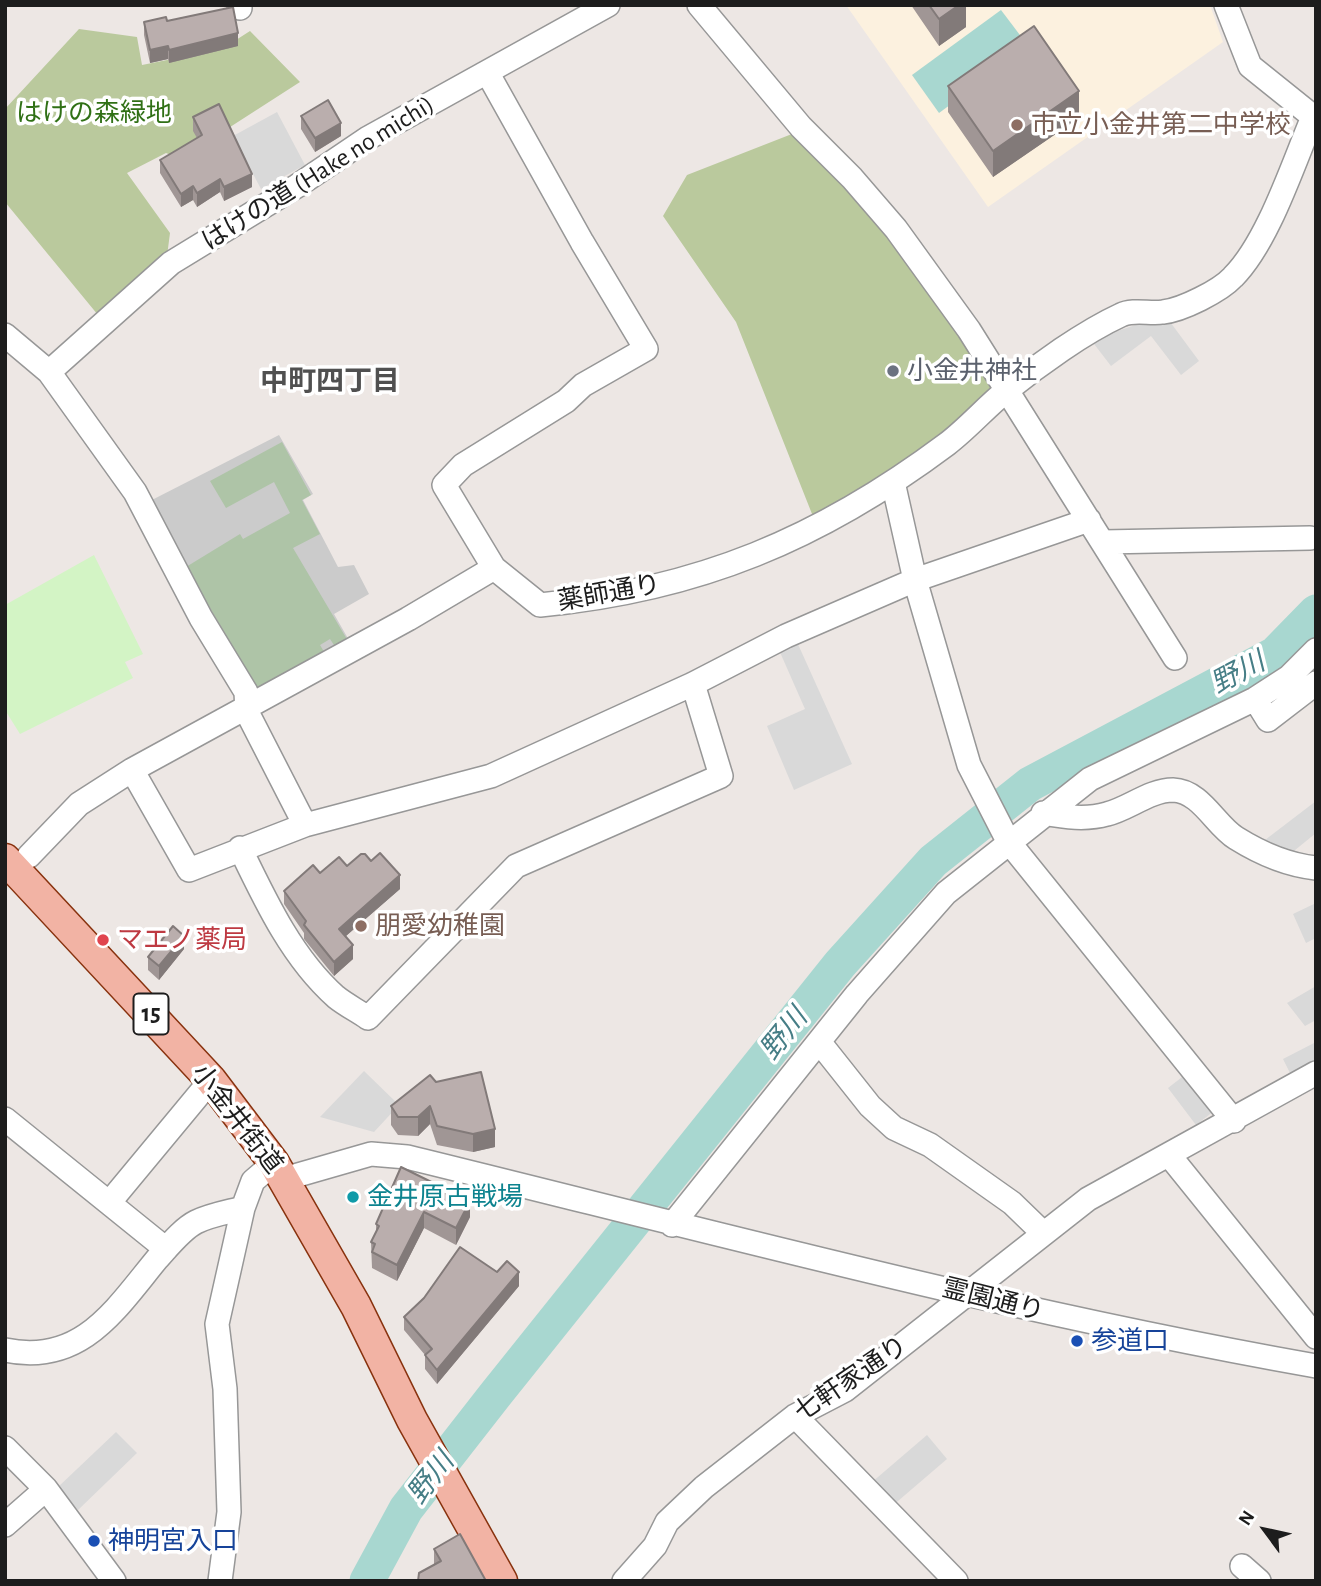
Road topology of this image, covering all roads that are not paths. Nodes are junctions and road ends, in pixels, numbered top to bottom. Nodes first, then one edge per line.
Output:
1 (608, 5) edge
2 (699, 5) edge
3 (1226, 5) edge
4 (487, 72) junction
5 (1315, 118) edge
6 (5, 335) edge
7 (49, 372) junction
8 (1007, 390) junction
9 (893, 482) junction
10 (1089, 520) junction
11 (1310, 538) dead end
12 (1103, 542) junction
13 (494, 568) junction
14 (915, 580) junction
15 (1316, 650) edge
16 (1175, 658) dead end
17 (693, 684) junction
18 (1316, 684) edge
19 (1255, 699) junction
20 (248, 705) junction
21 (132, 770) junction
22 (1043, 813) junction
23 (305, 825) junction
24 (1007, 841) junction
25 (240, 848) junction
26 (17, 857) edge
27 (1316, 868) edge
28 (820, 1044) junction
29 (1316, 1073) edge
30 (211, 1080) junction
31 (5, 1119) edge
32 (1234, 1121) junction
33 (1168, 1156) junction
34 (279, 1171) junction
35 (110, 1203) junction
36 (243, 1208) junction
37 (672, 1225) junction
38 (1043, 1233) junction
39 (166, 1249) junction
40 (970, 1293) junction
41 (1316, 1337) edge
42 (5, 1350) edge
43 (1316, 1366) edge
44 (795, 1416) junction
45 (5, 1448) edge
46 (46, 1489) junction
47 (5, 1525) edge
48 (114, 1581) edge
49 (219, 1581) edge
50 (502, 1581) edge
51 (624, 1581) edge
52 (956, 1581) edge

1 - 4 street, はけの道 (Hake no michi)
2 - 8 street
3 - 5 street
4 - 7 street, はけの道 (Hake no michi)
4 - 13 street
5 - 8 street, 薬師通り
6 - 7 street
7 - 20 street
8 - 9 street, 薬師通り
8 - 10 street
9 - 13 street, 薬師通り
9 - 14 street
10 - 12 street
10 - 14 street
11 - 12 street
12 - 16 street
13 - 20 street
14 - 17 street
14 - 24 street
15 - 19 street
17 - 23 street
17 - 25 street
18 - 19 street
19 - 22 street
20 - 21 street
20 - 23 street
21 - 25 street
21 - 26 street
22 - 24 street
22 - 27 street
23 - 25 street
24 - 28 street
24 - 32 street
26 - 30 main road, 小金井街道 / 15
28 - 37 street
28 - 38 street
29 - 32 street, 七軒家通り
30 - 34 main road, 小金井街道 / 15
30 - 35 street
31 - 35 street
32 - 33 street, 七軒家通り
33 - 38 street, 七軒家通り
33 - 41 street
34 - 36 street
34 - 37 street, 霊園通り
34 - 50 main road, 小金井街道 / 15
35 - 39 street
36 - 39 street
36 - 49 street
37 - 40 street, 霊園通り
38 - 40 street, 七軒家通り
39 - 42 street
40 - 43 street, 霊園通り
40 - 44 street, 七軒家通り
44 - 51 street, 七軒家通り
44 - 52 street
45 - 46 street
46 - 47 street
46 - 48 street

